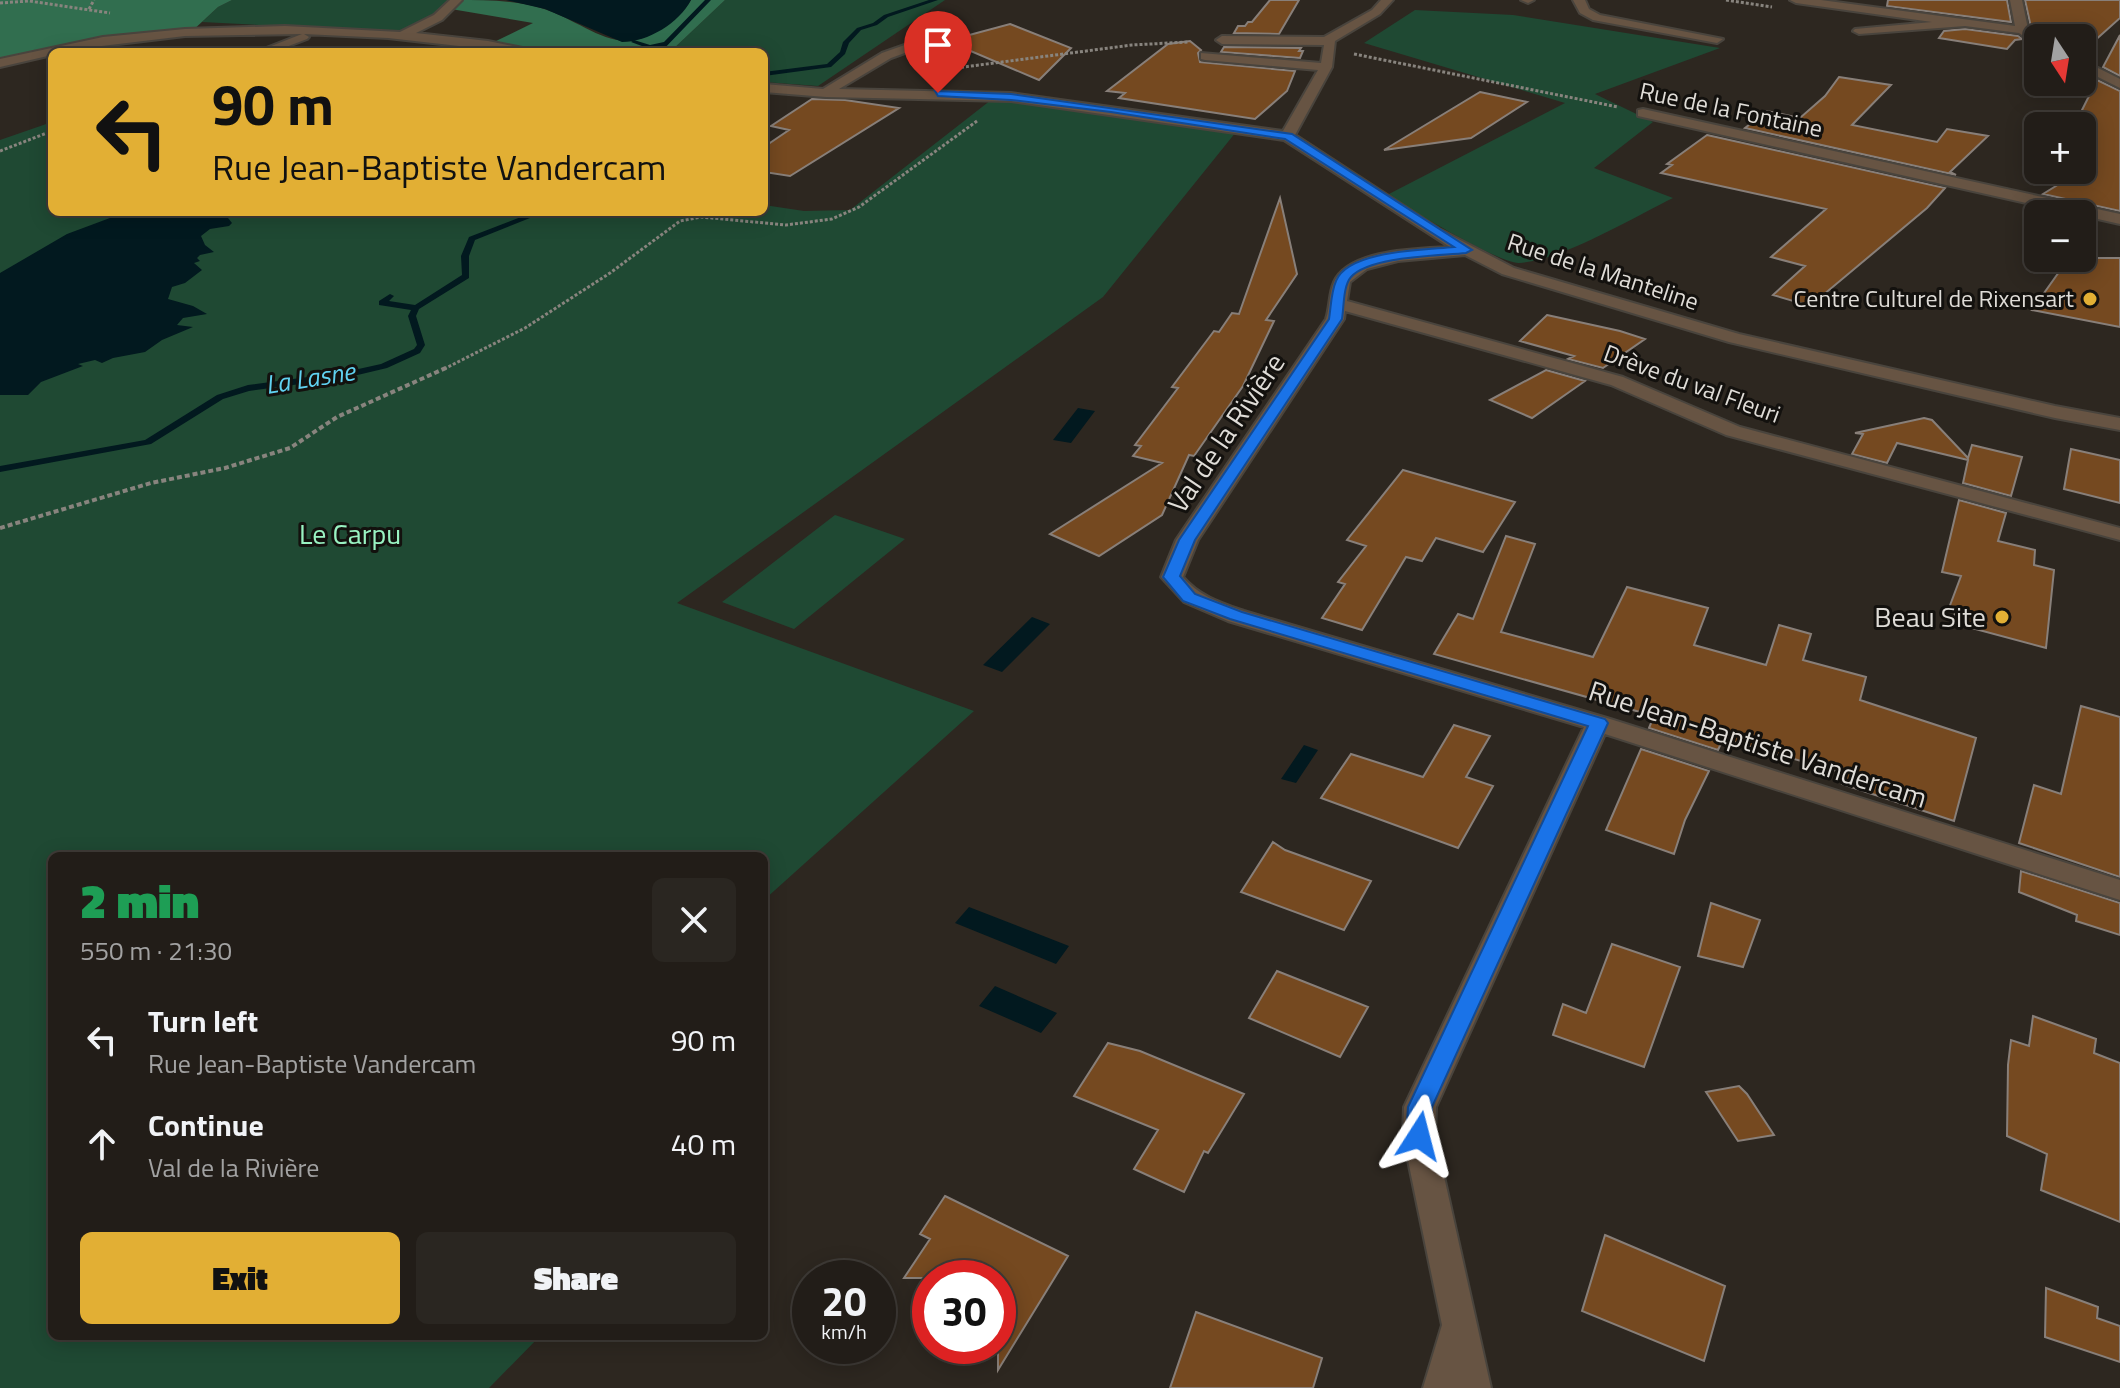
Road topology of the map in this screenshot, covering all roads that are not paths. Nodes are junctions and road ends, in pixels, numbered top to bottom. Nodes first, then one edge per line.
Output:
1 (456, 0) edge
2 (1387, 0) edge
3 (1579, 0) edge
4 (1796, 0) edge
5 (2016, 0) edge
6 (1965, 23) junction
7 (2022, 30) joint
8 (1859, 31) dead end
9 (317, 32) junction
10 (953, 32) dead end
11 (397, 37) junction
12 (1717, 39) dead end
13 (1222, 40) road end
14 (1328, 46) junction
15 (75, 48) edge
16 (273, 48) edge
17 (499, 48) edge
18 (48, 53) edge
19 (1205, 56) dead end
20 (0, 63) edge
21 (1326, 67) junction
22 (2096, 71) edge
23 (2120, 84) edge
24 (768, 88) edge
25 (826, 93) junction
26 (1643, 113) road end
27 (1288, 136) junction
28 (2120, 219) edge
29 (1466, 250) junction
30 (1340, 304) junction
31 (2120, 424) edge
32 (2120, 534) edge
33 (1377, 658) joint
34 (1598, 723) junction
35 (2120, 890) edge
36 (1459, 1324) junction
37 (1441, 1388) edge
38 (1473, 1388) edge

1 - 11 street
2 - 14 street
3 - 12 street
4 - 6 street
5 - 7 street
6 - 7 street
6 - 8 street
9 - 11 street
9 - 15 street
9 - 16 street
10 - 25 street
11 - 17 street
13 - 14 street
14 - 21 street
18 - 20 street
19 - 21 street
21 - 27 street
22 - 23 street
24 - 25 street, Rue de la Manteline
25 - 27 street, Rue de la Manteline
26 - 28 street, Rue de la Fontaine
27 - 29 street, Rue de la Manteline
29 - 30 street, Val de la Rivière
29 - 31 street, Rue de la Manteline
30 - 32 street, Drève du val Fleuri
30 - 33 street, Val de la Rivière
33 - 34 street, Rue Jean-Baptiste Vandercam
34 - 35 street, Rue Jean-Baptiste Vandercam
34 - 36 street
36 - 37 street
36 - 38 street

